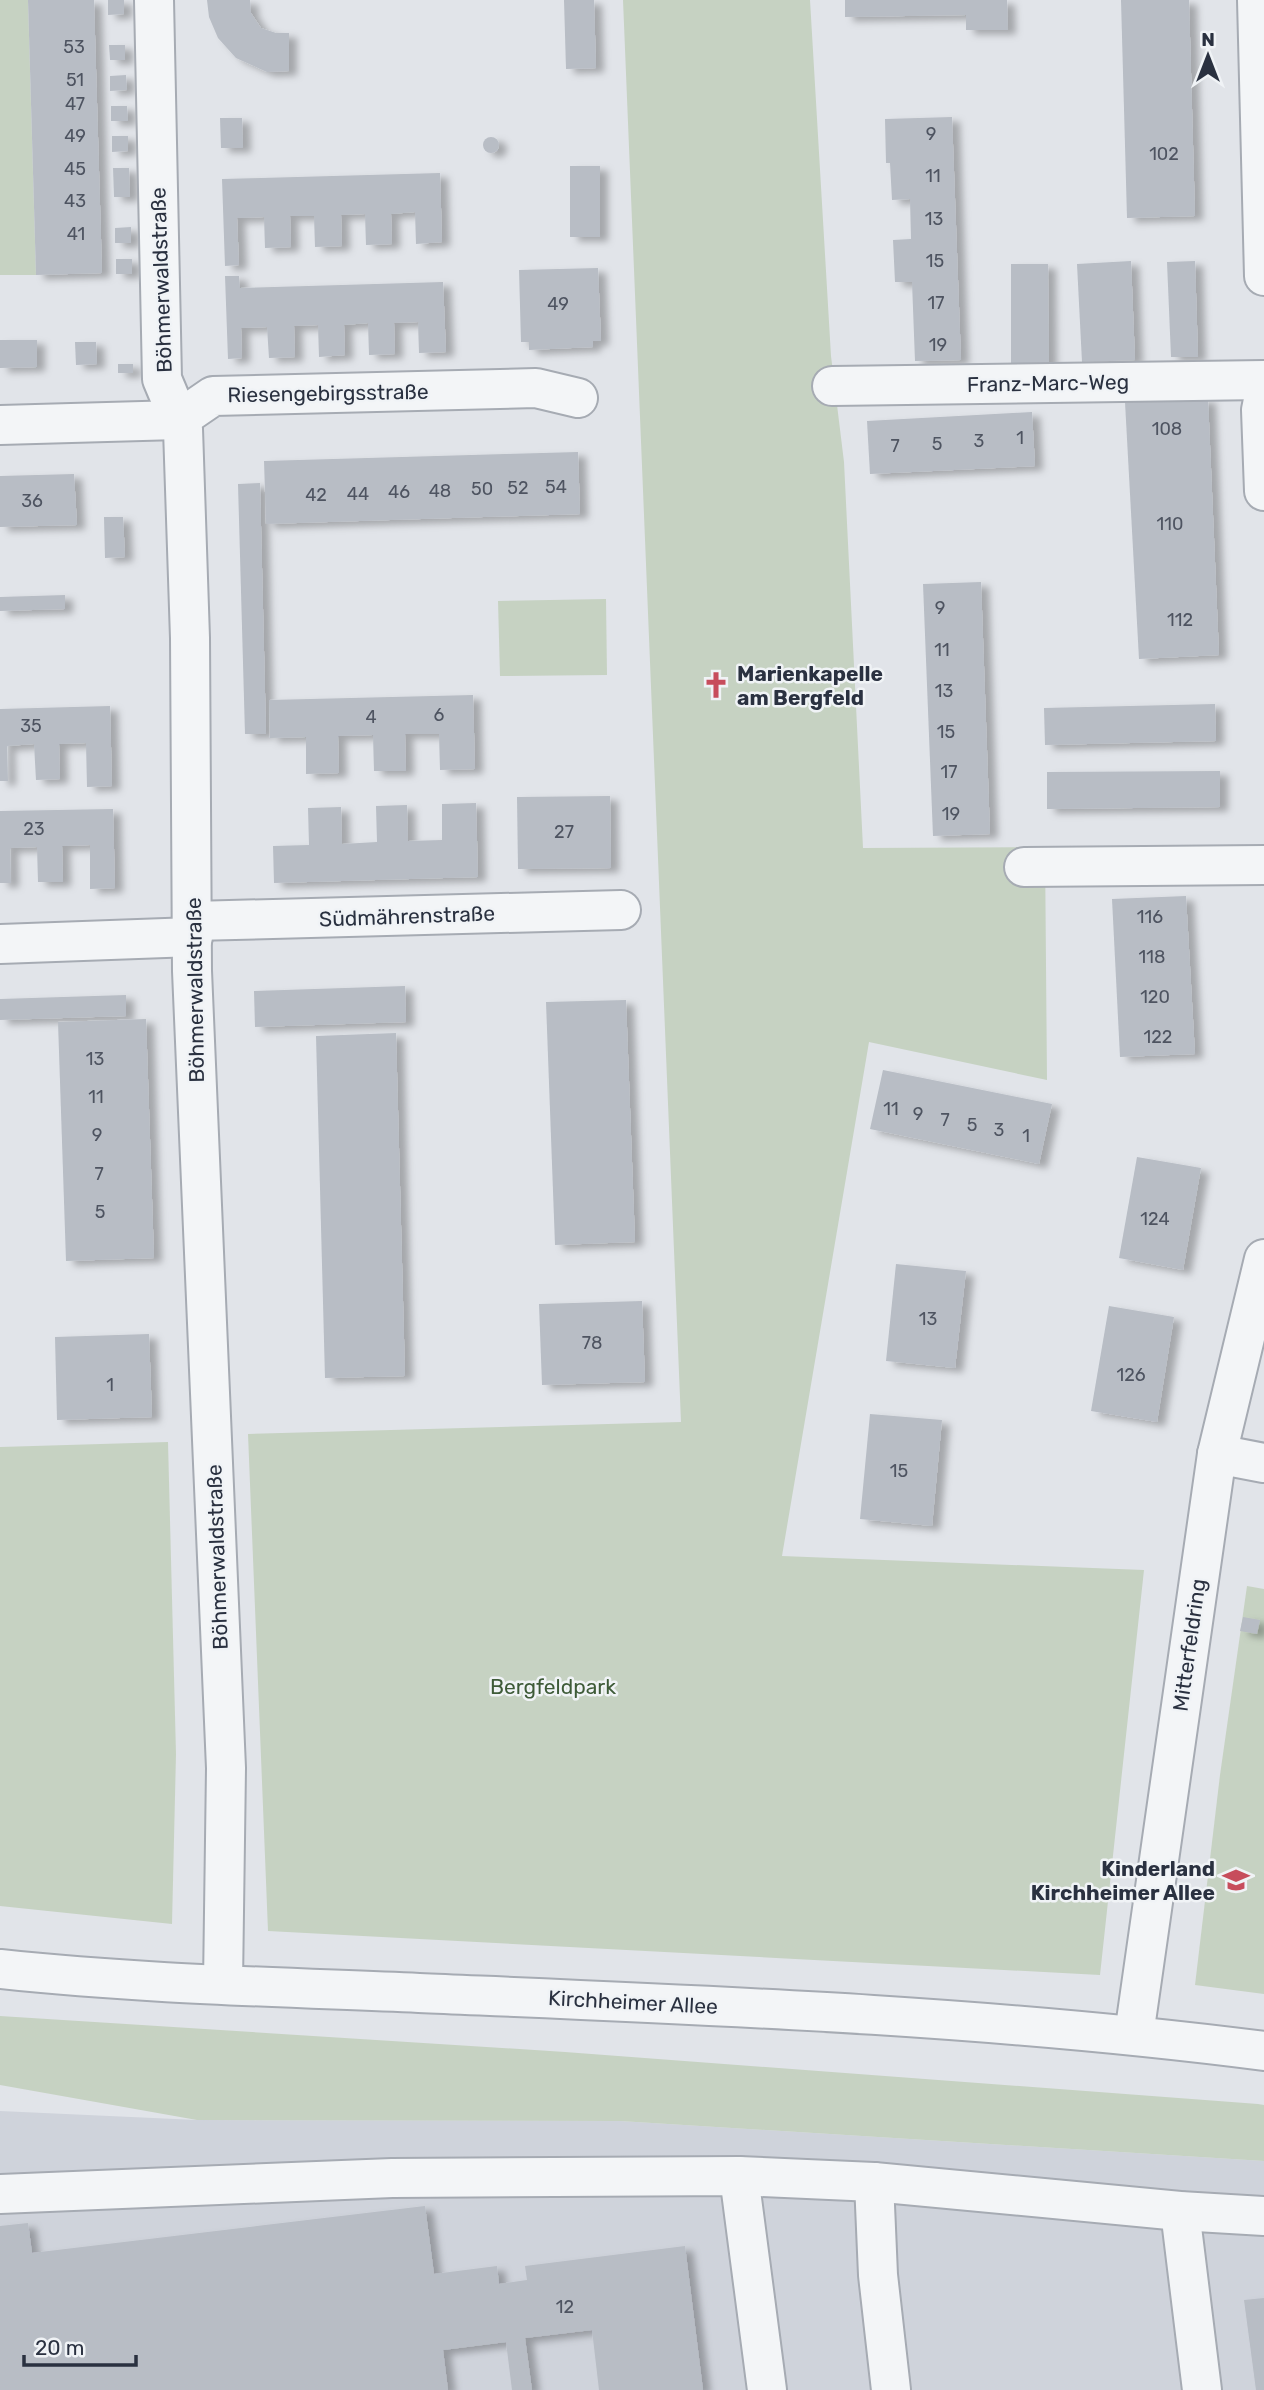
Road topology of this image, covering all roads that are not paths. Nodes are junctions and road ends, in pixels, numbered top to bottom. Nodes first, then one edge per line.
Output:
1 (154, 0) edge
2 (1257, 0) edge
3 (1264, 276) edge
4 (1264, 380) edge
5 (832, 386) dead end
6 (1264, 395) edge
7 (578, 398) dead end
8 (178, 420) junction
9 (0, 425) edge
10 (1264, 491) edge
11 (1264, 865) edge
12 (1024, 867) dead end
13 (621, 910) dead end
14 (193, 929) junction
15 (0, 944) edge
16 (1264, 1259) edge
17 (1217, 1454) junction
18 (1264, 1463) edge
19 (0, 1969) edge
20 (223, 1984) junction
21 (1134, 2035) junction
22 (1264, 2051) edge
23 (739, 2176) junction
24 (874, 2182) junction
25 (0, 2194) edge
26 (1180, 2211) junction
27 (1264, 2216) edge
28 (767, 2390) edge
29 (891, 2390) edge
30 (1202, 2390) edge

1 - 8 street, Böhmerwaldstraße
2 - 3 street
4 - 5 street, Franz-Marc-Weg
6 - 10 street
7 - 8 street, Riesengebirgsstraße
8 - 9 street
8 - 14 street, Böhmerwaldstraße
11 - 12 street
13 - 14 street, Südmährenstraße
14 - 15 street, Südmährenstraße
14 - 20 street, Böhmerwaldstraße
16 - 17 street, Mitterfeldring
17 - 18 street
17 - 21 street, Mitterfeldring
19 - 20 street, Kirchheimer Allee
20 - 21 street, Kirchheimer Allee
21 - 22 street, Kirchheimer Allee
23 - 24 street
23 - 25 street
23 - 28 street
24 - 26 street
24 - 29 street
26 - 27 street
26 - 30 street

